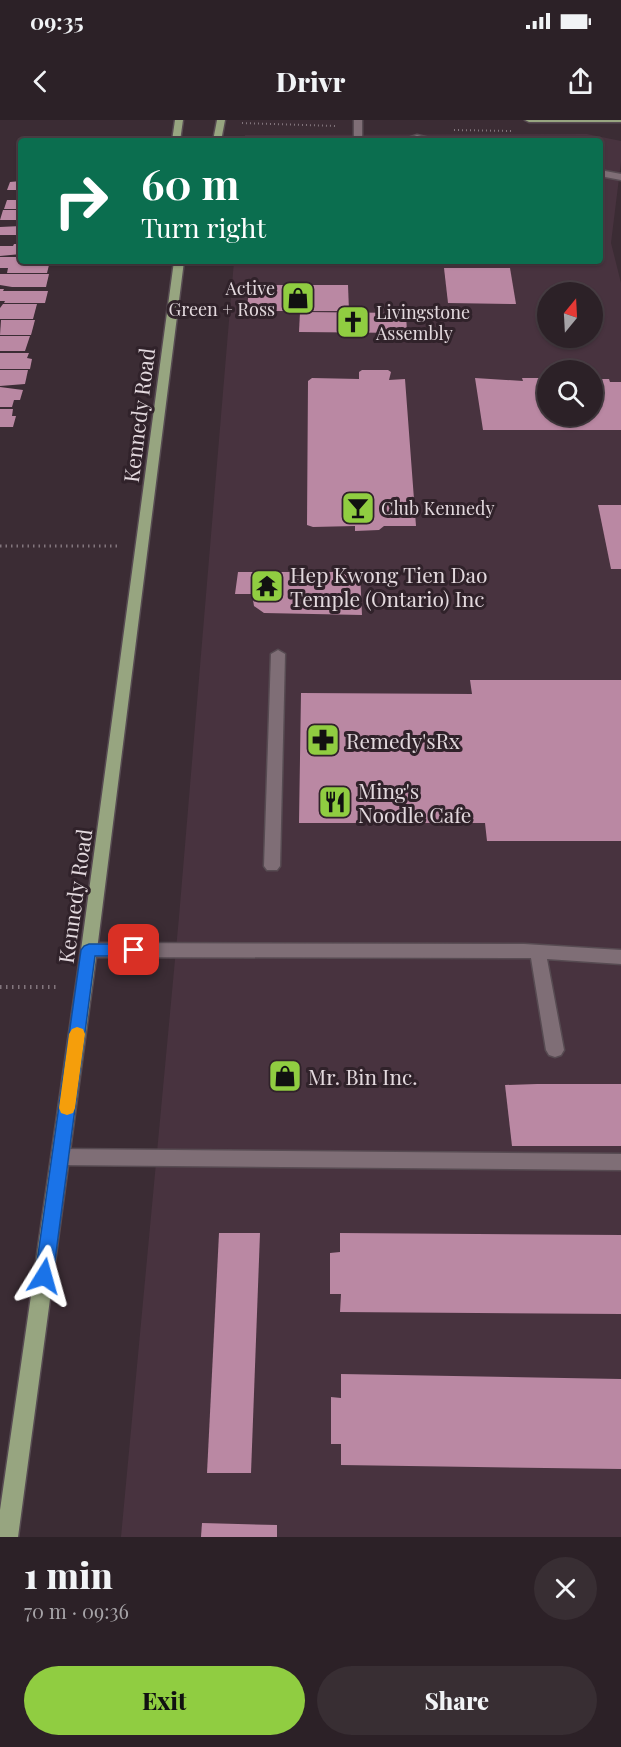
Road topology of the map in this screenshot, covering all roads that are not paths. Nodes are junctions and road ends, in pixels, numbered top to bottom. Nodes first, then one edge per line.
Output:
1 (179, 120) edge
2 (221, 120) edge
3 (358, 120) edge
4 (529, 120) edge
5 (621, 120) edge
6 (176, 138) edge
7 (218, 138) edge
8 (358, 138) edge
9 (603, 174) edge
10 (621, 177) edge
11 (179, 264) edge
12 (278, 654) dead end
13 (272, 866) dead end
14 (89, 950) junction
15 (538, 952) junction
16 (621, 957) edge
17 (555, 1050) dead end
18 (60, 1157) junction
19 (621, 1162) edge
20 (7, 1537) edge

1 - 6 main road
2 - 7 main road
3 - 8 lane
4 - 5 main road
9 - 10 lane
11 - 14 main road, Kennedy Road
12 - 13 lane
14 - 15 lane
14 - 18 main road, Kennedy Road
15 - 16 lane
15 - 17 lane
18 - 19 lane
18 - 20 main road, Kennedy Road

